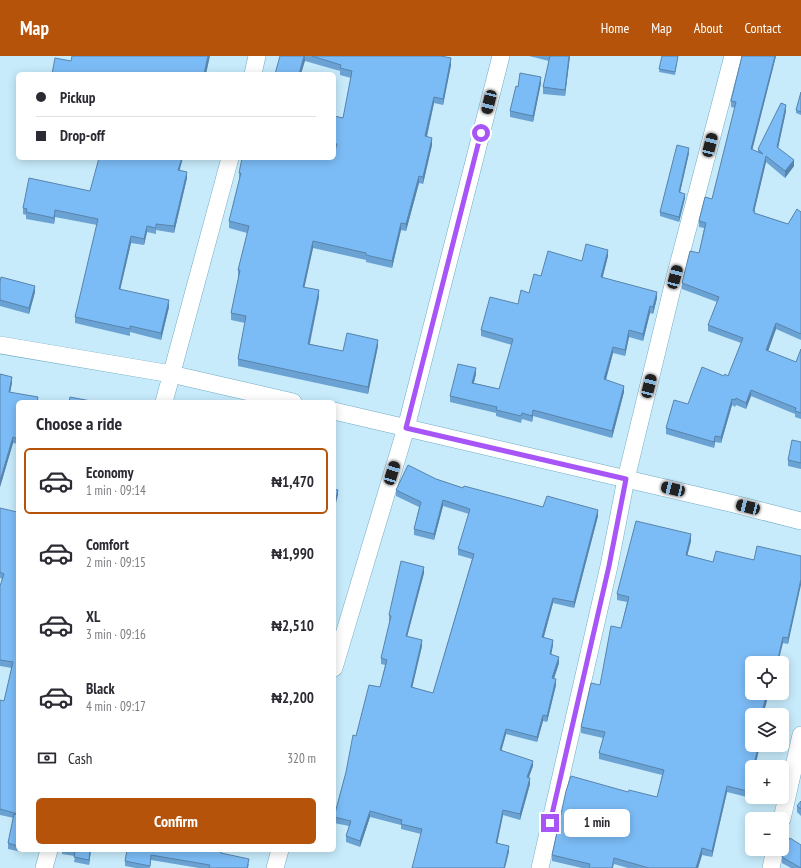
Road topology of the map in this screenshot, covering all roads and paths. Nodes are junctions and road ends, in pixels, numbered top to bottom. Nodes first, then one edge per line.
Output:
1 (257, 56) edge
2 (501, 56) edge
3 (733, 56) edge
4 (253, 72) edge
5 (229, 160) edge
6 (0, 345) edge
7 (171, 374) junction
8 (164, 400) edge
9 (284, 400) edge
10 (336, 411) edge
11 (406, 428) junction
12 (626, 479) junction
13 (801, 521) edge
14 (336, 661) edge
15 (801, 735) edge
16 (784, 812) edge
17 (48, 852) edge
18 (279, 852) edge
19 (773, 856) edge
20 (44, 868) edge
21 (275, 868) edge
22 (540, 868) edge
23 (770, 868) edge

1 - 4 street
2 - 11 street
3 - 12 street
5 - 7 street
6 - 7 street
7 - 8 street
7 - 9 street
10 - 11 street
11 - 12 street
11 - 14 street
12 - 13 street
12 - 22 street
15 - 16 street
17 - 20 street
18 - 21 street
19 - 23 street

